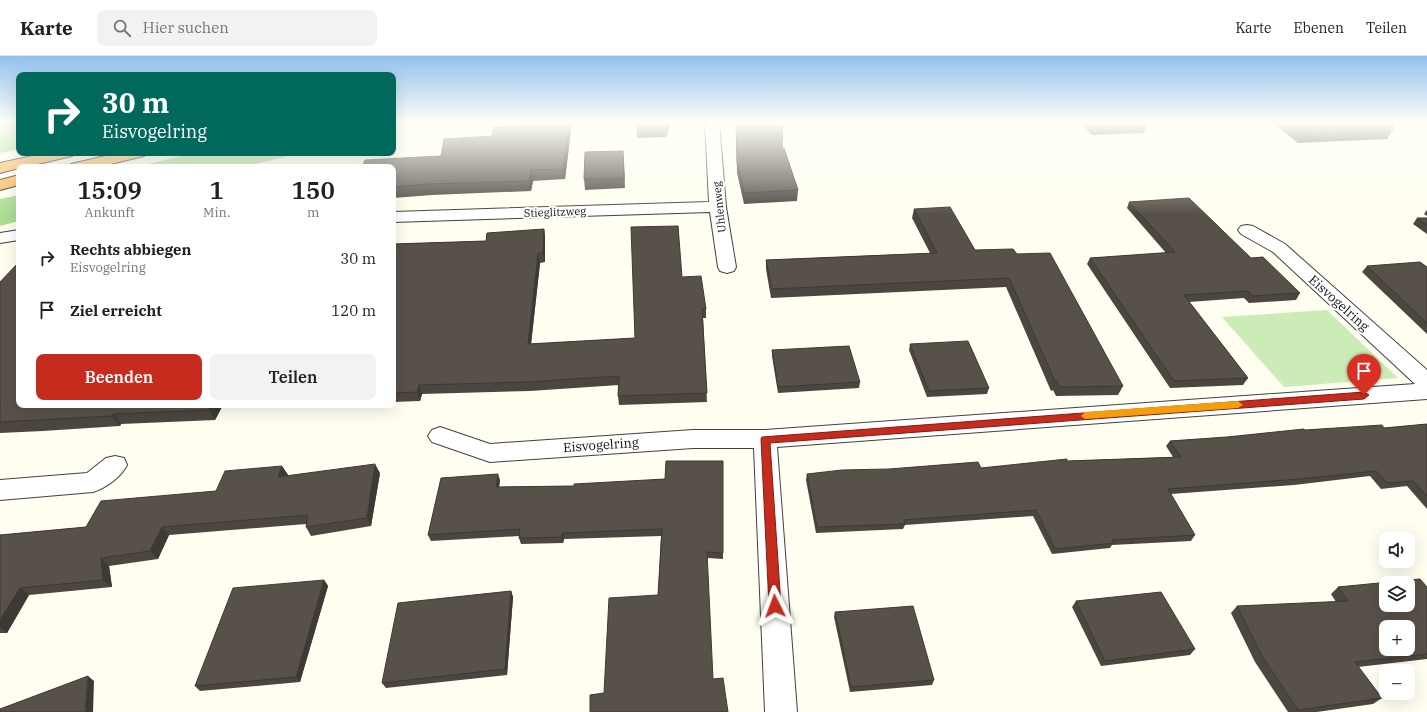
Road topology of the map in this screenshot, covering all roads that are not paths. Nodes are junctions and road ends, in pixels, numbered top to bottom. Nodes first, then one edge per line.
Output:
1 (714, 153) edge
2 (54, 156) edge
3 (126, 156) edge
4 (16, 164) edge
5 (18, 164) edge
6 (90, 164) edge
7 (0, 168) edge
8 (16, 181) edge
9 (0, 184) edge
10 (718, 207) junction
11 (396, 217) edge
12 (1247, 230) dead end
13 (16, 235) edge
14 (0, 238) edge
15 (726, 267) dead end
16 (1427, 382) edge
17 (1427, 391) edge
18 (440, 436) dead end
19 (765, 439) junction
20 (115, 465) dead end
21 (0, 490) edge
22 (782, 712) edge

1 - 10 street, Uhlenweg
2 - 5 highway
3 - 6 highway
4 - 7 highway
8 - 9 highway
10 - 11 street, Stieglitzweg
10 - 15 street, Uhlenweg
12 - 16 street, Eisvogelring
13 - 14 street
17 - 19 street, Eisvogelring
18 - 19 street, Eisvogelring
19 - 22 street
20 - 21 street

